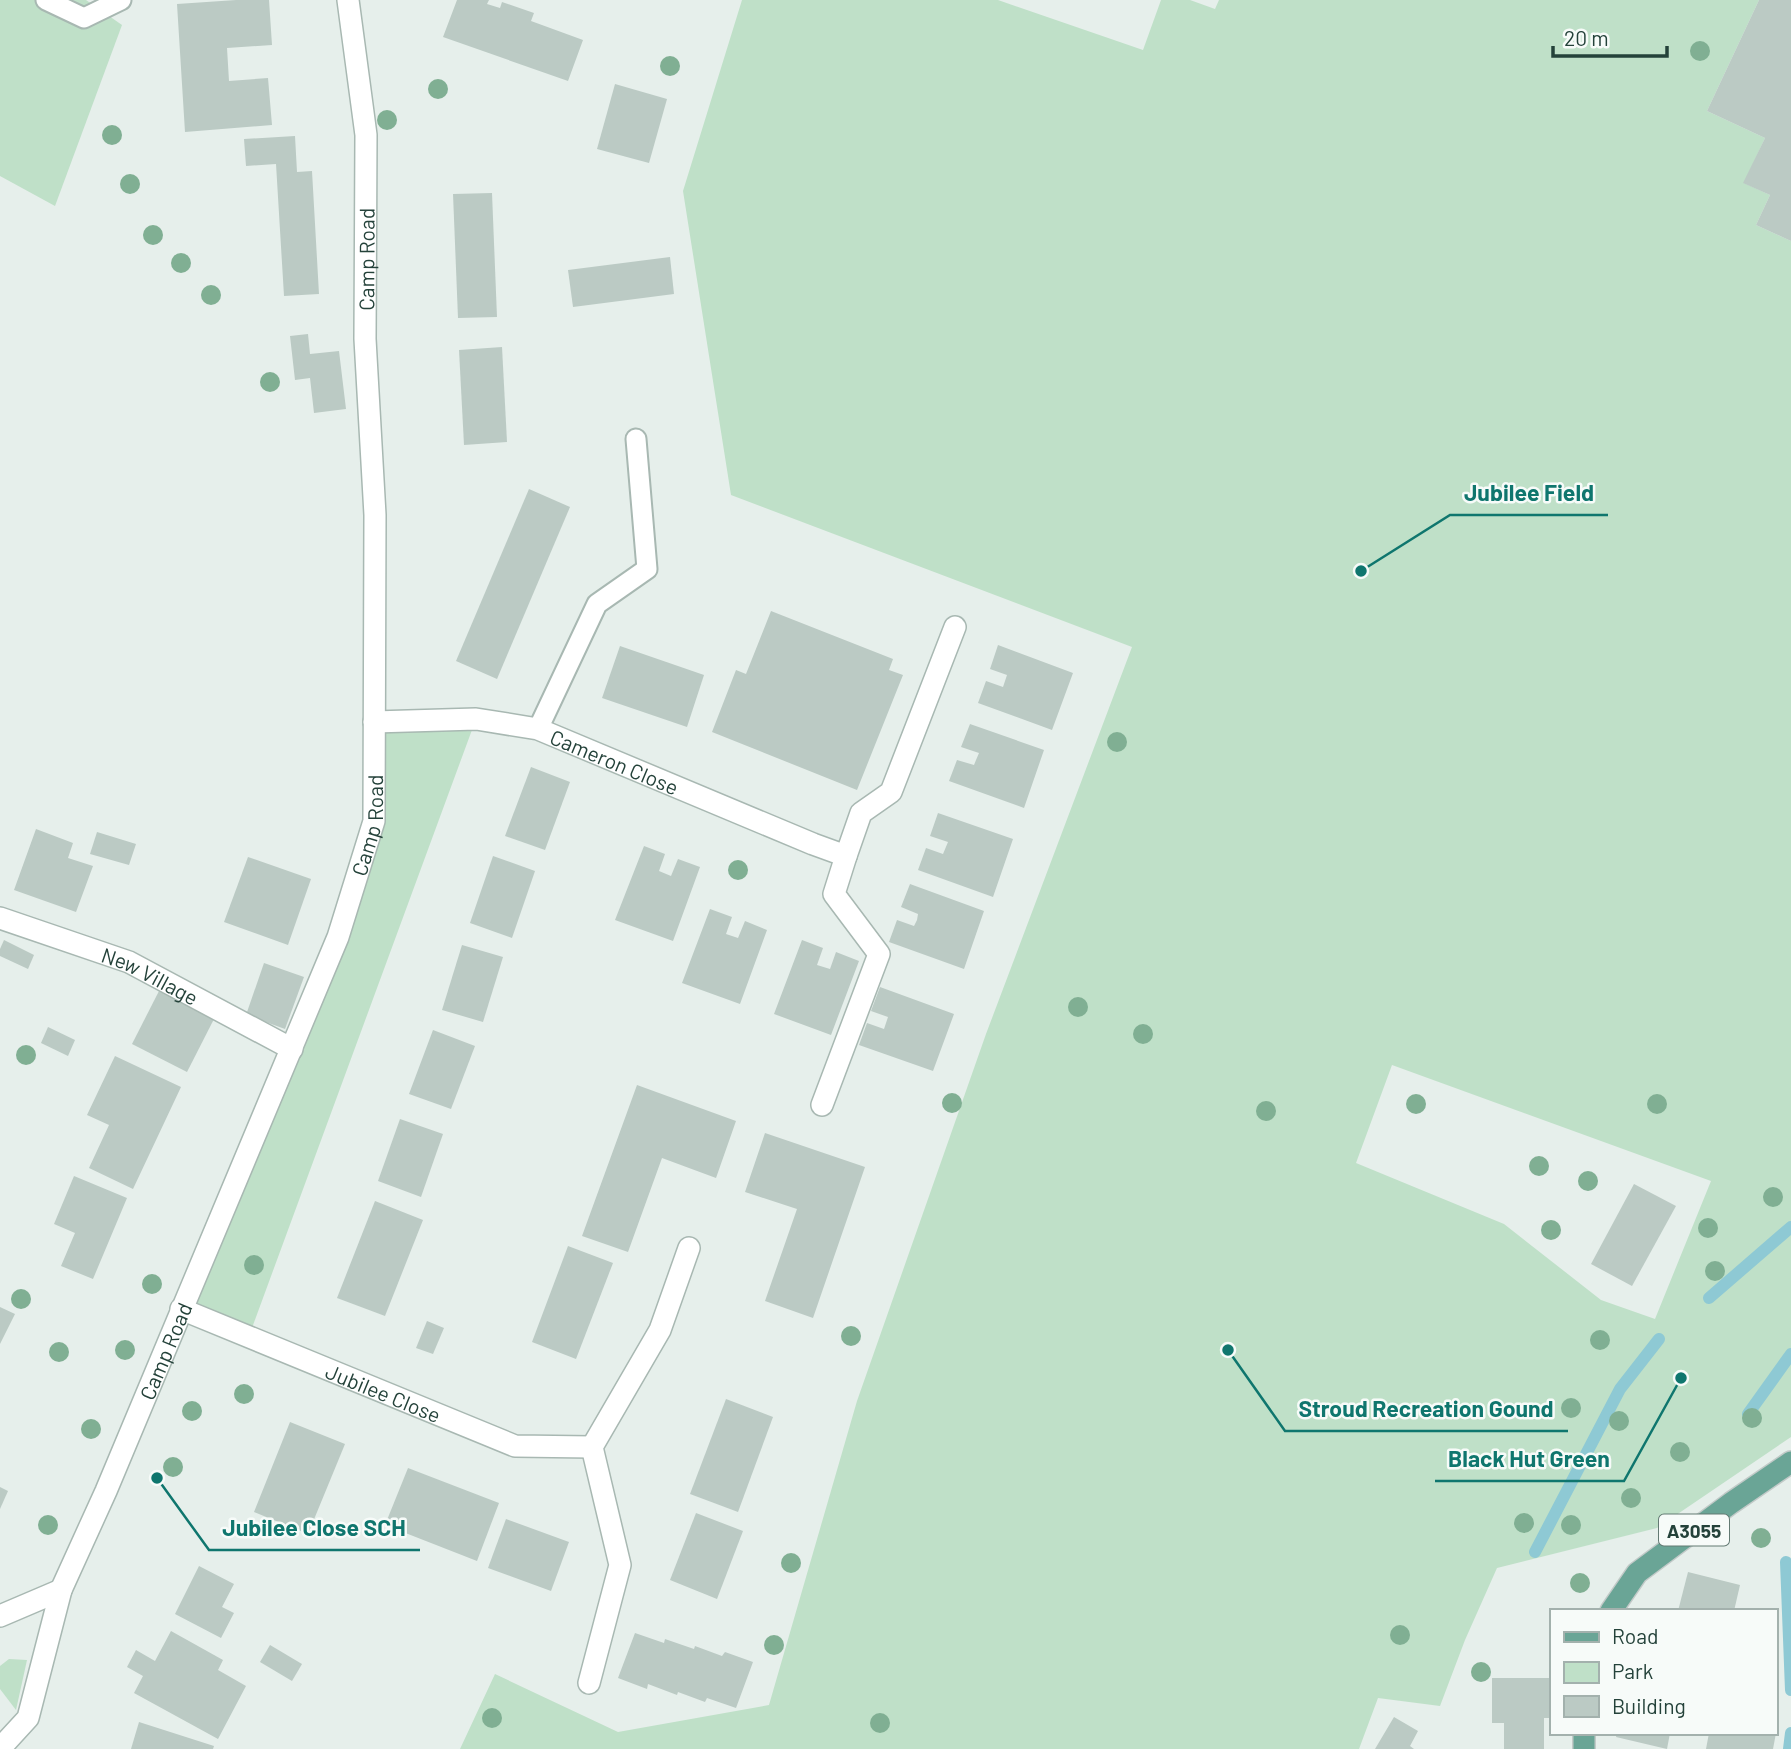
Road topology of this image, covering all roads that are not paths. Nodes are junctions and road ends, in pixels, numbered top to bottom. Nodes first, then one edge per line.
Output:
1 (46, 0) edge
2 (121, 0) edge
3 (348, 0) edge
4 (636, 439) dead end
5 (955, 627) dead end
6 (373, 722) junction
7 (538, 729) junction
8 (846, 856) junction
9 (0, 918) edge
10 (292, 1049) junction
11 (822, 1105) dead end
12 (689, 1248) dead end
13 (181, 1308) junction
14 (592, 1447) junction
15 (1791, 1462) edge
16 (61, 1590) junction
17 (1612, 1609) edge
18 (0, 1616) edge
19 (589, 1683) dead end
20 (4, 1742) edge

1 - 2 lane
3 - 6 street, Camp Road
4 - 7 lane
5 - 8 street
6 - 7 street, Cameron Close
6 - 10 street, Camp Road
7 - 8 street, Cameron Close
8 - 11 street
9 - 10 street, New Village
10 - 13 street, Camp Road
12 - 14 street
13 - 14 street, Jubilee Close
13 - 16 street, Camp Road
14 - 19 street
15 - 17 main road, A3055
16 - 18 street
16 - 20 street, Camp Road

